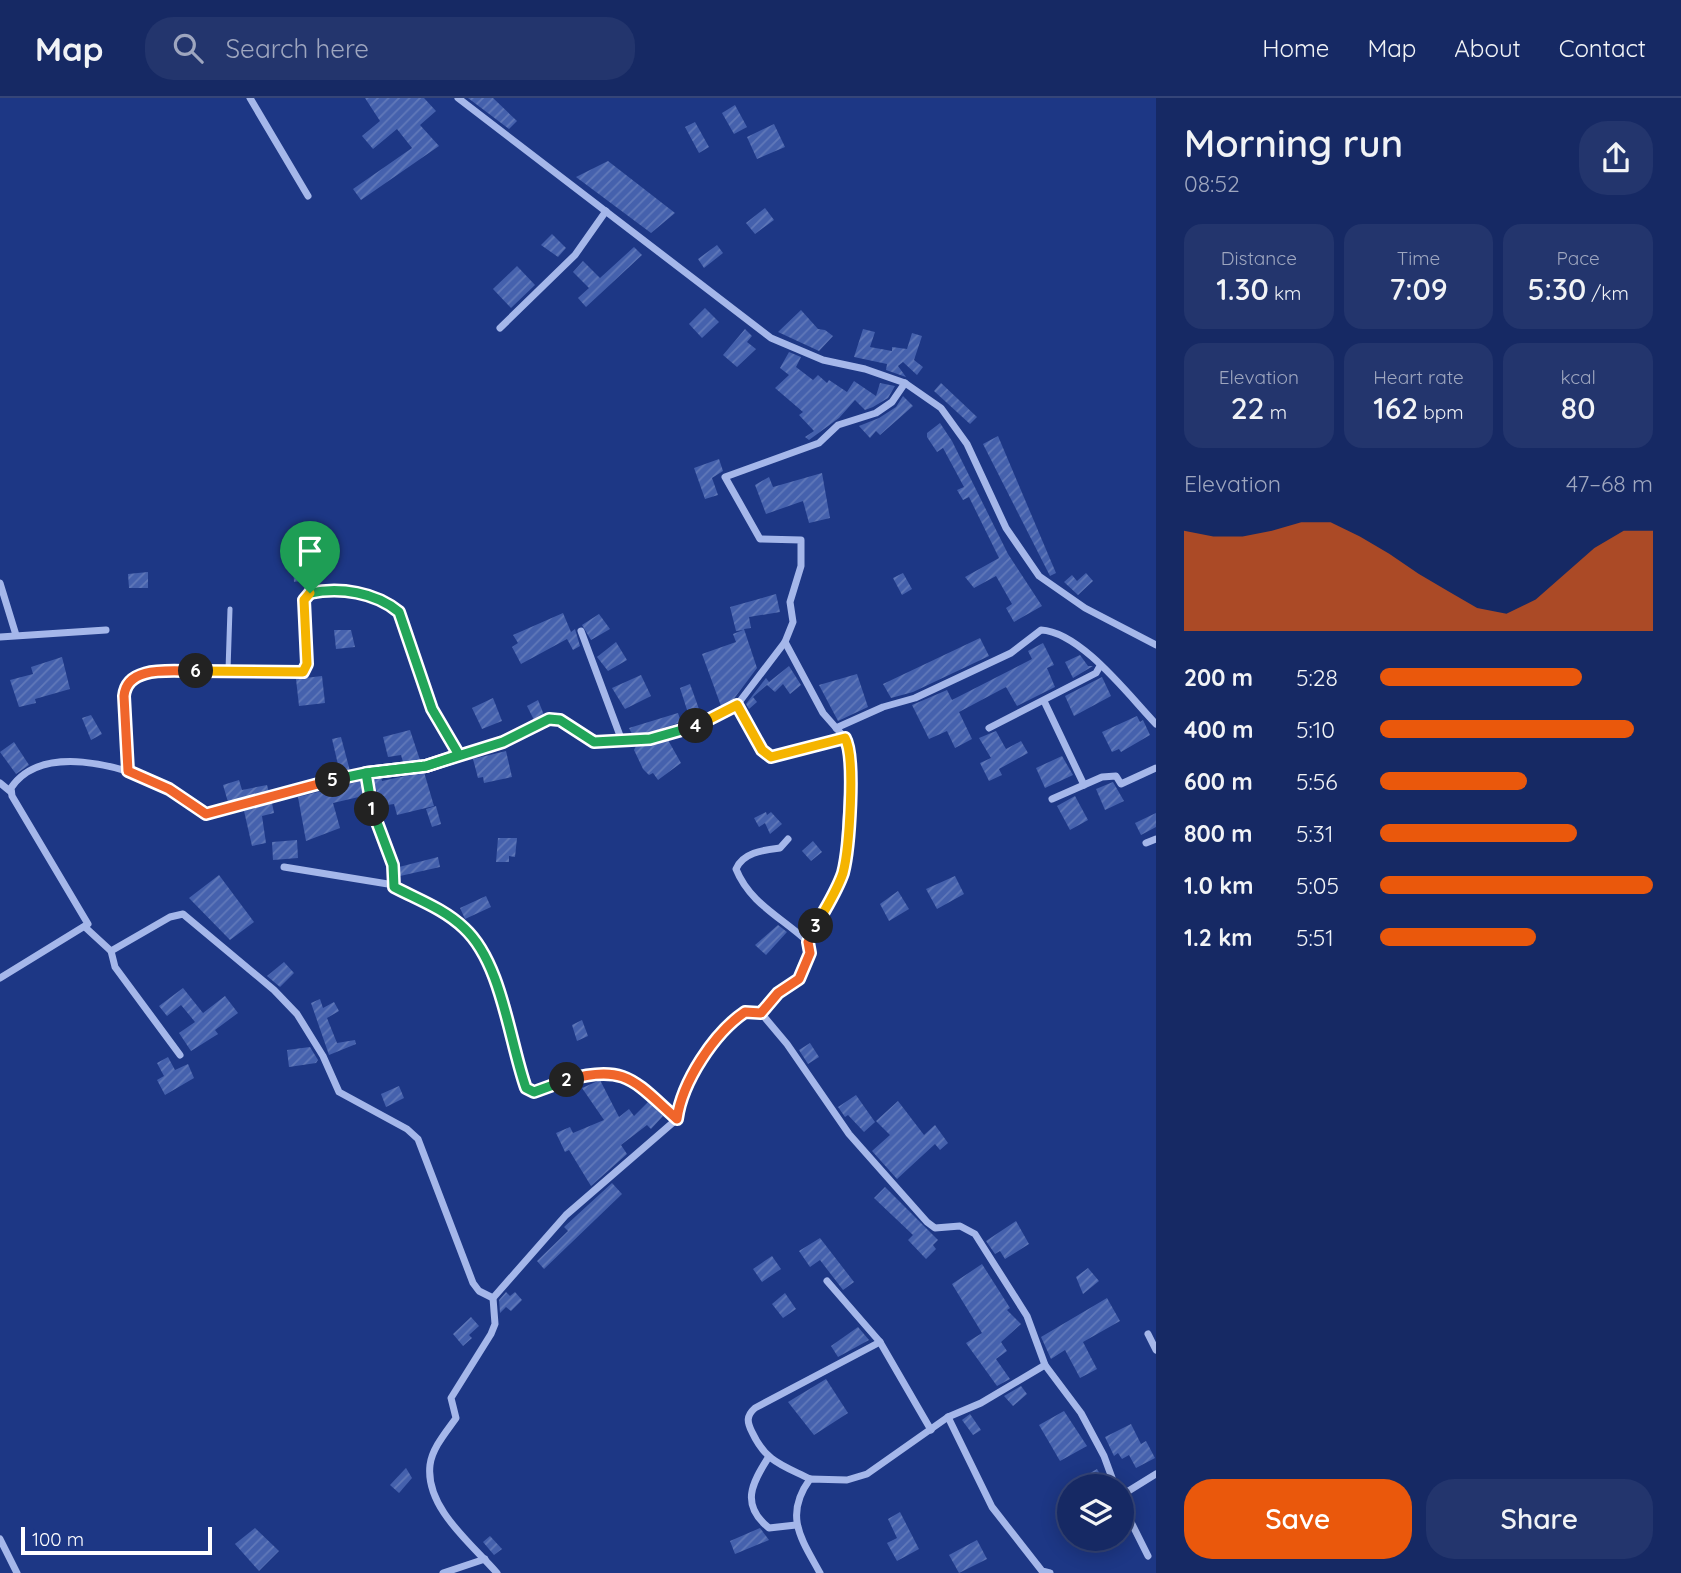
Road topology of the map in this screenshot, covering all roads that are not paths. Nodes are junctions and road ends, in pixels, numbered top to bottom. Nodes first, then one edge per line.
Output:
1 (250, 98) edge
2 (458, 98) edge
3 (308, 196) dead end
4 (606, 211) junction
5 (500, 328) dead end
6 (905, 383) junction
7 (0, 583) edge
8 (230, 610) dead end
9 (106, 630) dead end
10 (581, 631) dead end
11 (16, 635) junction
12 (0, 637) edge
13 (785, 642) junction
14 (1156, 645) edge
15 (1100, 666) junction
16 (228, 670) junction
17 (1044, 701) junction
18 (737, 705) junction
19 (1156, 724) edge
20 (836, 728) junction
21 (989, 728) dead end
22 (845, 738) junction
23 (622, 741) junction
24 (459, 755) junction
25 (1156, 768) edge
26 (128, 771) junction
27 (366, 773) junction
28 (0, 783) edge
29 (1084, 785) junction
30 (11, 792) junction
31 (1052, 799) dead end
32 (788, 839) dead end
33 (1156, 839) edge
34 (1146, 843) dead end
35 (284, 867) dead end
36 (394, 885) junction
37 (86, 928) junction
38 (808, 942) junction
39 (111, 951) junction
40 (0, 978) edge
41 (761, 1013) junction
42 (180, 1055) dead end
43 (677, 1119) junction
44 (827, 1281) dead end
45 (493, 1297) junction
46 (1148, 1335) dead end
47 (880, 1342) junction
48 (1156, 1350) edge
49 (1045, 1365) junction
50 (948, 1417) junction
51 (931, 1430) junction
52 (768, 1458) junction
53 (1111, 1474) edge
54 (1156, 1474) edge
55 (810, 1479) junction
56 (1134, 1488) edge
57 (796, 1525) junction
58 (1134, 1528) edge
59 (0, 1539) edge
60 (1148, 1556) dead end
61 (485, 1559) junction
62 (17, 1573) edge
63 (443, 1573) edge
64 (497, 1573) edge
65 (820, 1573) edge
66 (1050, 1573) edge

1 - 3 street
2 - 4 street
4 - 5 street
4 - 6 street
6 - 13 street
6 - 14 street
7 - 11 street
8 - 16 lane
9 - 11 street
10 - 23 street
11 - 12 street
13 - 18 street
13 - 20 street
15 - 17 street
15 - 19 street
15 - 20 street
16 - 24 street
16 - 26 street
17 - 21 street
17 - 29 street
18 - 22 street
18 - 23 street
20 - 22 street
22 - 38 street
23 - 24 street
24 - 27 street
25 - 29 street
26 - 27 street
26 - 30 street
27 - 36 street
28 - 30 street
29 - 31 street
30 - 37 street
32 - 38 street
33 - 34 street
35 - 36 street
36 - 43 street
37 - 39 street
37 - 40 street
38 - 41 street
39 - 42 street
39 - 45 street
41 - 43 street
41 - 49 street
43 - 45 street
44 - 47 street
45 - 61 street
46 - 48 street
47 - 51 street
47 - 52 street
49 - 50 street
49 - 53 street
50 - 51 street
50 - 66 street
51 - 55 street
52 - 55 street
52 - 57 street
54 - 56 street
55 - 57 street
57 - 65 street
58 - 60 street
59 - 62 street
61 - 63 street
61 - 64 street

